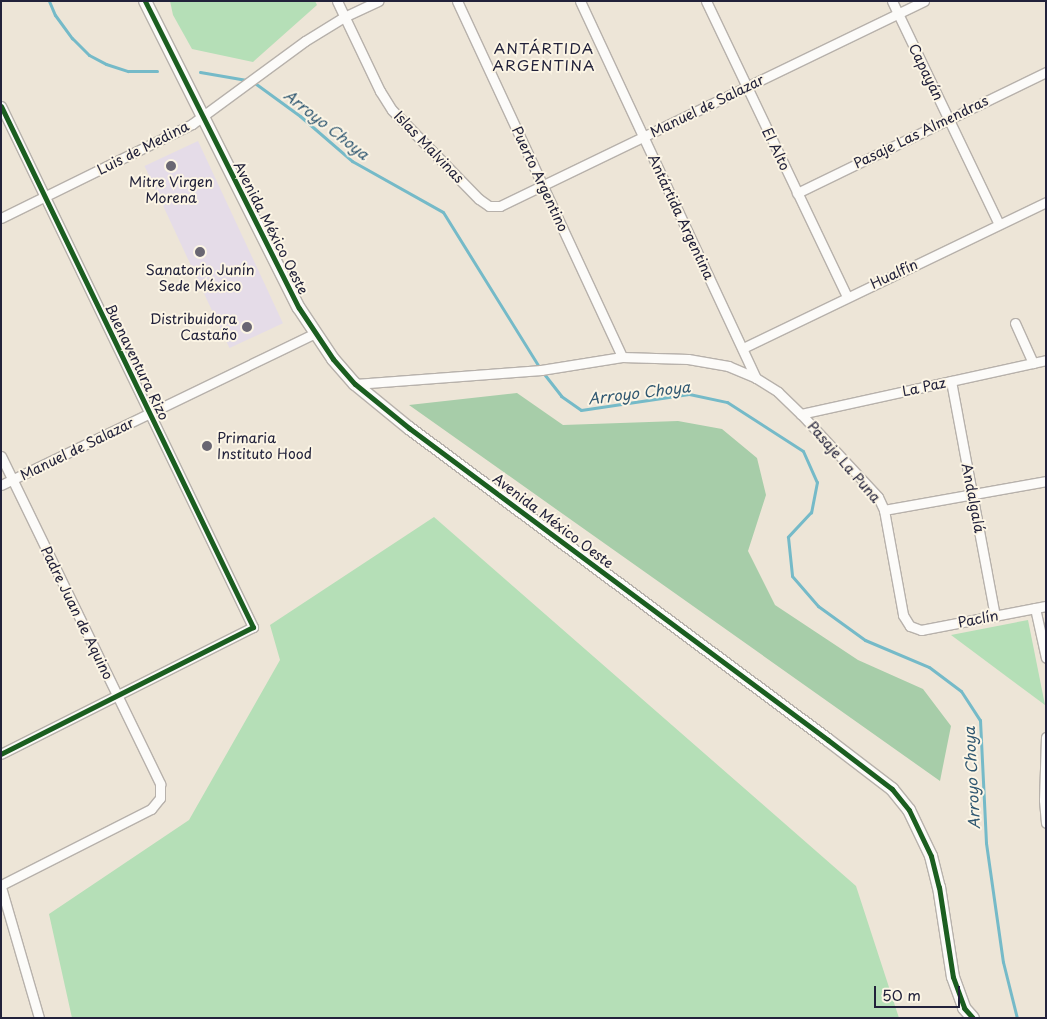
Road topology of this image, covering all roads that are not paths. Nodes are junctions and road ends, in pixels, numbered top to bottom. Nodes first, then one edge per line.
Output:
1 (146, 1) edge
2 (337, 1) edge
3 (379, 1) edge
4 (457, 1) edge
5 (580, 1) edge
6 (706, 1) edge
7 (892, 1) edge
8 (924, 1) edge
9 (898, 14) junction
10 (344, 17) junction
11 (1046, 72) edge
12 (747, 87) junction
13 (1, 106) edge
14 (202, 115) junction
15 (949, 119) junction
16 (643, 137) junction
17 (543, 185) junction
18 (797, 193) junction
19 (45, 197) junction
20 (1046, 202) edge
21 (489, 206) joint
22 (1, 218) edge
23 (999, 224) junction
24 (847, 296) junction
25 (1015, 323) dead end
26 (314, 334) junction
27 (743, 348) junction
28 (622, 357) junction
29 (1046, 360) edge
30 (1033, 363) junction
31 (756, 378) junction
32 (951, 381) junction
33 (355, 384) junction
34 (150, 414) junction
35 (801, 414) junction
36 (1, 456) edge
37 (13, 480) junction
38 (1046, 481) edge
39 (1, 485) edge
40 (972, 494) junction
41 (884, 510) junction
42 (1046, 606) edge
43 (1035, 608) junction
44 (995, 616) junction
45 (910, 626) joint
46 (1046, 658) edge
47 (117, 695) junction
48 (1046, 737) edge
49 (1, 754) edge
50 (1046, 823) edge
51 (1, 886) edge
52 (39, 1018) edge
53 (973, 1018) edge

1 - 14 main road, Avenida México Oeste
2 - 10 street, Islas Malvinas
3 - 10 street, Luis de Medina
4 - 17 street, Puerto Argentino
5 - 16 street, Antártida Argentina
6 - 12 street, El Alto
7 - 9 street, Capayán
8 - 9 street, Manuel de Salazar
9 - 12 street, Manuel de Salazar
9 - 15 street, Capayán
10 - 14 street, Luis de Medina
10 - 21 street, Islas Malvinas
11 - 15 street, Pasaje Las Almendras
12 - 16 street, Manuel de Salazar
12 - 18 street, El Alto
13 - 19 street, Buenaventura Rizo
14 - 19 street, Luis de Medina
14 - 26 main road, Avenida México Oeste
15 - 18 street, Pasaje Las Almendras
15 - 23 street, Capayán
16 - 17 street, Manuel de Salazar
16 - 27 street, Antártida Argentina
17 - 21 street, Manuel de Salazar
17 - 28 street, Puerto Argentino
18 - 24 street, El Alto
19 - 22 street, Luis de Medina
19 - 34 street, Buenaventura Rizo
20 - 23 street, Hualfín
23 - 24 street, Hualfín
24 - 27 street, Hualfín
25 - 30 street
26 - 33 main road, Avenida México Oeste
26 - 34 street, Manuel de Salazar
27 - 31 street, Antártida Argentina
28 - 31 street, Pasaje La Puna
28 - 33 street, Pasaje La Puna
29 - 30 street, La Paz
30 - 32 street, La Paz
31 - 35 street, Pasaje La Puna
32 - 35 street, La Paz
32 - 40 street, Andalgalá
33 - 53 main road, Avenida México Oeste
34 - 37 street, Manuel de Salazar
34 - 47 street, Buenaventura Rizo
35 - 41 street, Pasaje La Puna
36 - 37 street, Padre Juan de Aquino
37 - 39 street, Manuel de Salazar
37 - 47 street, Padre Juan de Aquino
38 - 40 street
40 - 41 street
40 - 44 street, Andalgalá
41 - 45 street, Pasaje La Puna
42 - 43 street, Paclín
43 - 44 street, Paclín
43 - 46 street
44 - 45 street, Paclín
47 - 49 street
47 - 51 street, Padre Juan de Aquino
48 - 50 street
51 - 52 street

